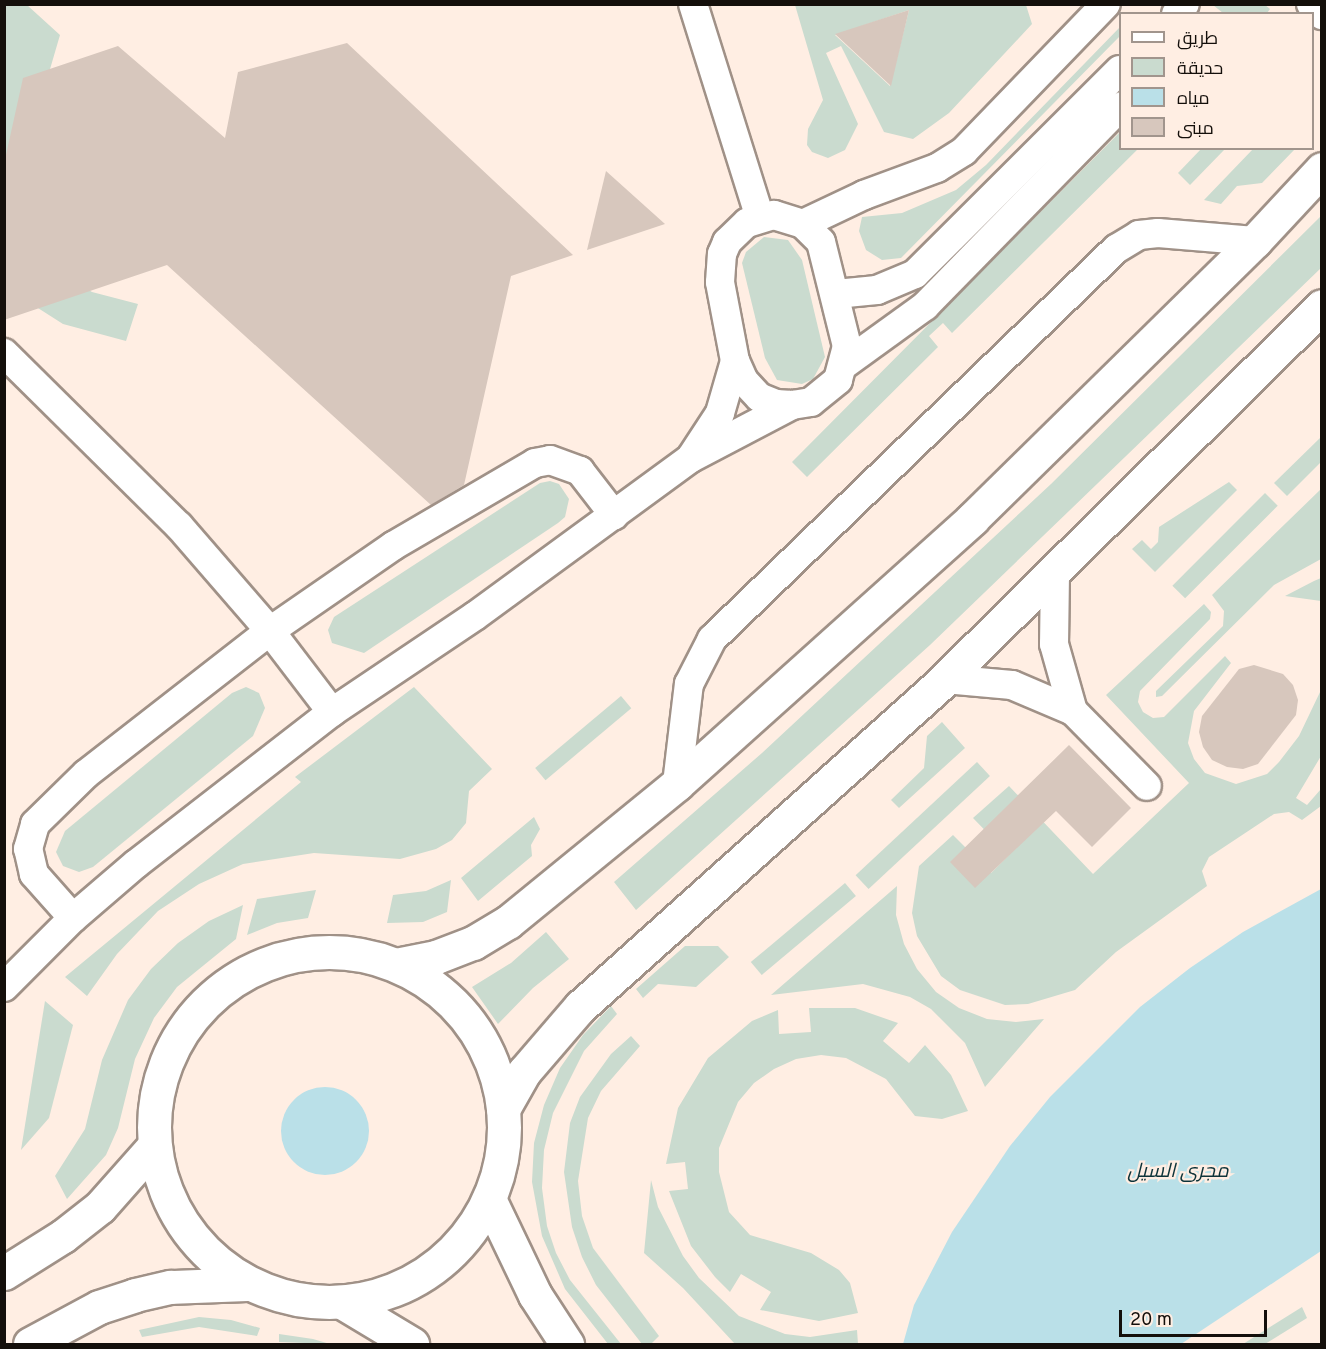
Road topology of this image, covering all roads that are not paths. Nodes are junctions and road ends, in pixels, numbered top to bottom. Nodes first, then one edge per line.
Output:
1 (693, 4) edge
2 (1106, 4) edge
3 (1311, 4) edge
4 (1322, 15) edge
5 (1119, 71) edge
6 (1119, 108) edge
7 (1322, 169) edge
8 (760, 218) junction
9 (803, 224) junction
10 (1255, 241) junction
11 (836, 294) junction
12 (1322, 306) edge
13 (4, 353) edge
14 (735, 361) junction
15 (845, 364) junction
16 (792, 405) junction
17 (691, 458) junction
18 (614, 515) junction
19 (1055, 574) junction
20 (270, 631) junction
21 (945, 679) junction
22 (1073, 711) junction
23 (332, 712) junction
24 (677, 784) junction
25 (1147, 786) dead end
26 (73, 918) junction
27 (396, 965) junction
28 (4, 987) edge
29 (503, 1109) junction
30 (154, 1146) junction
31 (489, 1199) junction
32 (4, 1273) edge
33 (250, 1284) junction
34 (342, 1302) junction
35 (30, 1344) edge
36 (412, 1344) edge
37 (567, 1344) edge

1 - 8 lane
2 - 9 lane
3 - 4 lane
5 - 11 lane
6 - 15 lane
7 - 10 street
8 - 9 lane
8 - 14 lane
9 - 11 lane
10 - 24 street
10 - 24 lane
11 - 15 lane
12 - 19 street
13 - 20 lane
14 - 16 lane
14 - 17 lane
15 - 16 lane
16 - 17 lane
17 - 18 lane
18 - 20 lane
18 - 23 lane
19 - 21 street
19 - 22 lane
20 - 23 lane
20 - 26 lane
21 - 22 lane
21 - 29 street
22 - 25 lane
23 - 26 lane
24 - 27 street
26 - 28 lane
27 - 29 street
27 - 30 street
29 - 31 street
30 - 32 street
30 - 33 street
31 - 34 street
31 - 37 street
33 - 34 street
33 - 35 street
34 - 36 street

